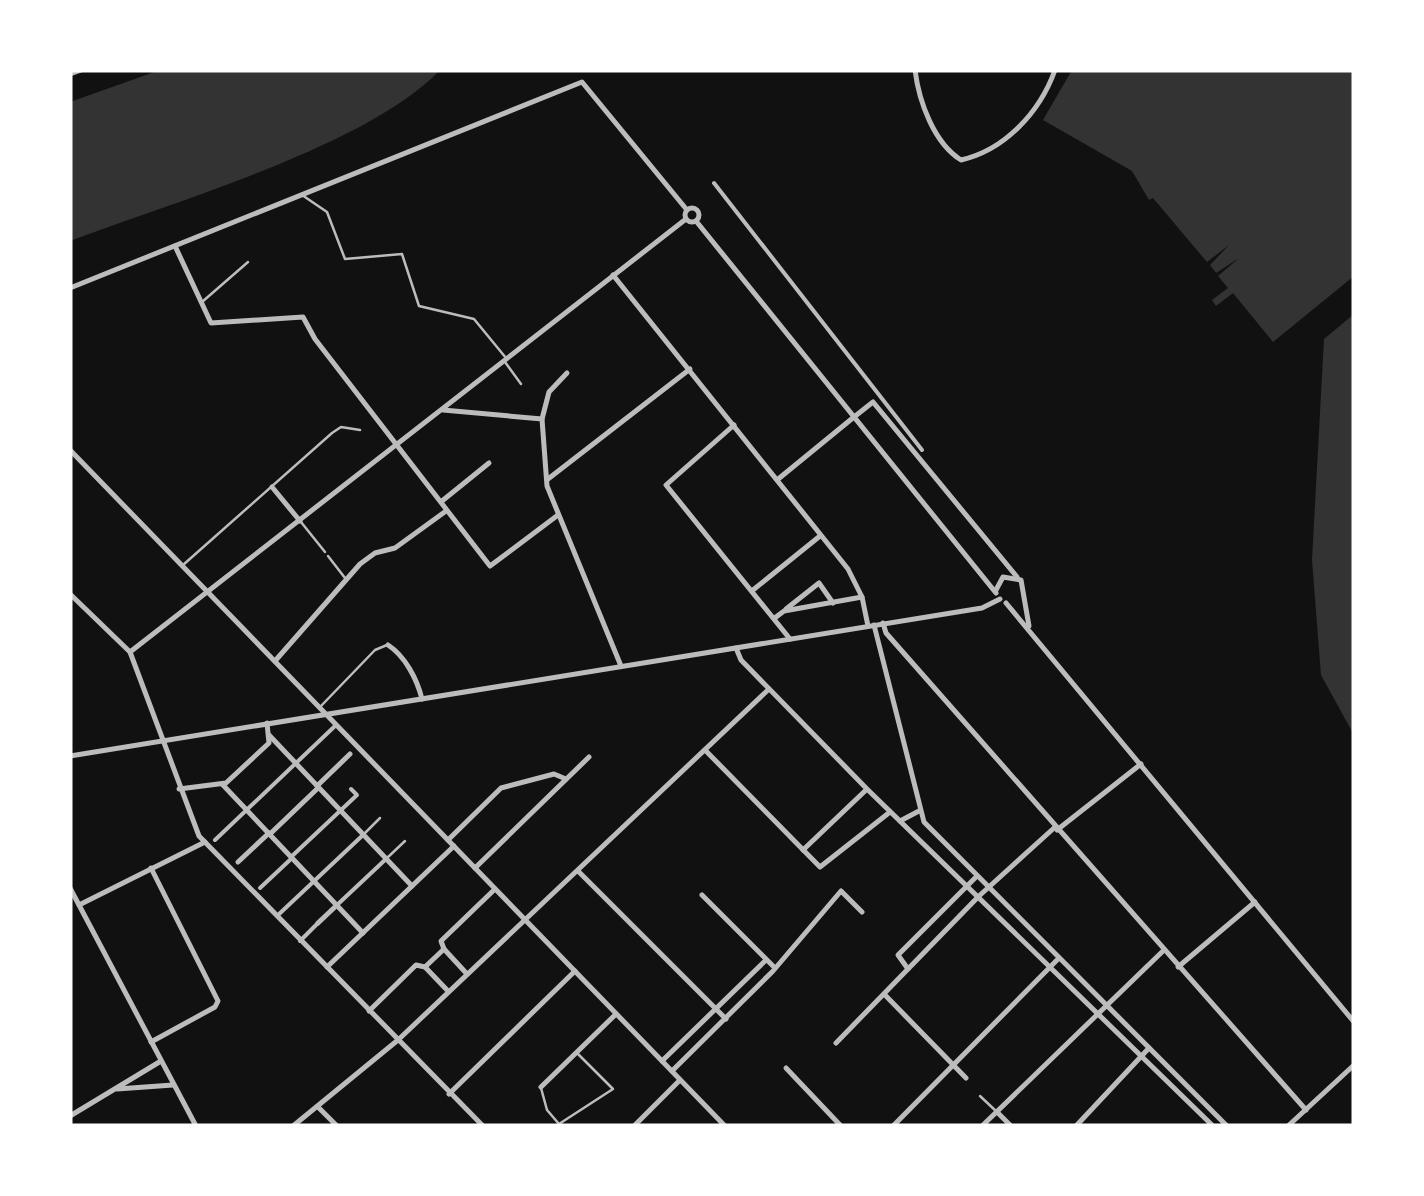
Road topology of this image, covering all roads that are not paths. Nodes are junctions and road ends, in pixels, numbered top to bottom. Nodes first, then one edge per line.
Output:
1 (82, 70) edge
2 (916, 70) edge
3 (1054, 70) edge
4 (70, 74) edge
5 (714, 183) dead end
6 (302, 194) junction
7 (687, 210) junction
8 (686, 220) junction
9 (696, 221) junction
10 (174, 246) junction
11 (248, 262) dead end
12 (613, 276) junction
13 (70, 288) edge
14 (200, 302) junction
15 (506, 360) junction
16 (690, 369) junction
17 (567, 373) dead end
18 (521, 384) dead end
19 (440, 410) junction
20 (854, 417) junction
21 (542, 422) junction
22 (734, 425) junction
23 (360, 430) dead end
24 (397, 444) junction
25 (70, 450) edge
26 (922, 450) dead end
27 (489, 463) dead end
28 (548, 479) junction
29 (776, 480) junction
30 (272, 486) junction
31 (442, 501) junction
32 (447, 510) junction
33 (558, 515) junction
34 (300, 521) junction
35 (821, 535) junction
36 (182, 566) junction
37 (1017, 577) junction
38 (346, 580) junction
39 (753, 590) junction
40 (208, 592) junction
41 (70, 594) edge
42 (862, 597) junction
43 (1022, 597) junction
44 (1001, 599) junction
45 (833, 603) junction
46 (784, 611) junction
47 (776, 618) junction
48 (883, 624) junction
49 (871, 625) junction
50 (1030, 629) junction
51 (790, 639) junction
52 (388, 646) joint
53 (736, 648) junction
54 (130, 652) junction
55 (274, 661) junction
56 (621, 666) junction
57 (770, 689) junction
58 (422, 699) junction
59 (320, 707) junction
60 (326, 714) junction
61 (266, 723) junction
62 (336, 724) junction
63 (269, 735) junction
64 (163, 742) junction
65 (705, 750) junction
66 (350, 754) dead end
67 (70, 756) edge
68 (589, 757) dead end
69 (295, 764) junction
70 (1142, 764) junction
71 (566, 779) junction
72 (222, 784) junction
73 (317, 787) junction
74 (179, 789) junction
75 (350, 789) dead end
76 (867, 789) junction
77 (247, 810) junction
78 (340, 811) junction
79 (920, 811) junction
80 (890, 812) junction
81 (380, 818) dead end
82 (900, 821) junction
83 (1055, 829) junction
84 (269, 833) junction
85 (363, 835) junction
86 (216, 840) dead end
87 (448, 840) junction
88 (405, 841) dead end
89 (205, 842) junction
90 (454, 846) junction
91 (803, 850) junction
92 (292, 857) junction
93 (386, 859) junction
94 (238, 862) dead end
95 (151, 868) junction
96 (475, 868) junction
97 (578, 871) junction
98 (976, 876) junction
99 (314, 881) junction
100 (967, 885) junction
101 (412, 886) junction
102 (70, 888) edge
103 (260, 888) dead end
104 (495, 888) junction
105 (988, 888) junction
106 (702, 895) dead end
107 (978, 896) junction
108 (1256, 902) junction
109 (79, 905) junction
110 (337, 905) junction
111 (862, 912) dead end
112 (277, 916) junction
113 (525, 920) junction
114 (318, 924) joint
115 (363, 933) junction
116 (300, 940) junction
117 (444, 949) junction
118 (1163, 951) junction
119 (1059, 958) junction
120 (766, 960) junction
121 (774, 966) junction
122 (1050, 966) junction
123 (328, 967) junction
124 (425, 967) junction
125 (1178, 967) junction
126 (908, 968) junction
127 (575, 971) junction
128 (467, 974) junction
129 (448, 991) junction
130 (884, 994) junction
131 (1106, 1004) junction
132 (369, 1010) junction
133 (716, 1010) junction
134 (1097, 1013) junction
135 (616, 1014) junction
136 (726, 1019) junction
137 (1354, 1022) edge
138 (398, 1040) junction
139 (151, 1042) junction
140 (836, 1043) dead end
141 (1150, 1048) junction
142 (576, 1052) junction
143 (1141, 1056) junction
144 (161, 1061) junction
145 (662, 1061) junction
146 (953, 1065) junction
147 (1354, 1065) edge
148 (786, 1068) dead end
149 (672, 1071) junction
150 (966, 1078) dead end
151 (680, 1080) junction
152 (173, 1084) junction
153 (541, 1087) joint
154 (114, 1088) junction
155 (450, 1094) junction
156 (980, 1096) dead end
157 (318, 1107) junction
158 (1306, 1110) junction
159 (997, 1112) junction
160 (70, 1116) edge
161 (196, 1126) edge
162 (293, 1126) edge
163 (337, 1126) edge
164 (483, 1126) edge
165 (634, 1126) edge
166 (725, 1126) edge
167 (841, 1126) edge
168 (893, 1126) edge
169 (982, 1126) edge
170 (1011, 1126) edge
171 (1076, 1126) edge
172 (1213, 1126) edge
173 (1228, 1126) edge
174 (1288, 1126) edge

1 - 4 street
2 - 3 street
5 - 26 street
6 - 7 street
6 - 10 street
6 - 15 lane
7 - 8 street
7 - 9 street
8 - 9 street
8 - 12 street
9 - 20 street
10 - 13 street
10 - 14 street
11 - 14 lane
12 - 15 street
12 - 16 street
14 - 24 street
15 - 18 lane
15 - 19 street
16 - 22 street
16 - 28 street
17 - 21 street
19 - 21 street
19 - 24 street
20 - 29 street
20 - 37 street
20 - 44 street
21 - 28 street
22 - 29 street
22 - 39 street
23 - 30 lane
24 - 31 street
24 - 34 street
25 - 36 street
27 - 31 street
28 - 33 street
29 - 35 street
30 - 34 street
30 - 36 lane
31 - 32 street
32 - 33 street
32 - 38 street
33 - 56 street
34 - 38 lane
34 - 40 street
35 - 39 street
35 - 42 street
36 - 40 street
37 - 43 street
37 - 44 street
38 - 55 street
39 - 47 street
40 - 54 street
40 - 55 street
41 - 54 street
42 - 45 street
42 - 49 street
43 - 44 street
43 - 50 street
44 - 48 street
44 - 50 street
45 - 46 street
45 - 46 street
46 - 47 street
47 - 51 street
48 - 49 street
48 - 83 street
49 - 51 street
49 - 79 street
50 - 70 street
51 - 53 street
52 - 58 street
52 - 59 lane
53 - 56 street
53 - 57 street
54 - 64 street
55 - 59 street
56 - 58 street
57 - 65 street
57 - 76 street
58 - 60 street
59 - 60 street
60 - 61 street
60 - 62 street
61 - 63 street
61 - 64 street
62 - 69 street
62 - 87 street
63 - 69 street
63 - 72 street
64 - 67 street
64 - 74 street
65 - 91 street
65 - 97 street
66 - 73 street
68 - 71 street
69 - 73 street
69 - 77 street
70 - 83 street
70 - 108 street
71 - 87 street
71 - 96 street
72 - 74 street
72 - 77 street
73 - 78 street
73 - 84 street
74 - 89 street
75 - 78 street
76 - 80 street
76 - 91 street
77 - 84 street
77 - 86 street
78 - 85 street
78 - 92 street
79 - 82 street
79 - 98 street
80 - 82 street
80 - 91 street
81 - 85 lane
82 - 100 street
83 - 105 street
83 - 118 street
84 - 92 street
84 - 94 street
85 - 93 street
85 - 99 street
87 - 90 street
88 - 93 lane
89 - 95 street
89 - 112 street
90 - 96 street
90 - 101 street
92 - 99 street
92 - 103 street
93 - 101 street
93 - 110 street
95 - 109 street
95 - 139 street
96 - 104 street
97 - 113 street
97 - 133 street
98 - 100 street
98 - 105 street
99 - 110 street
99 - 112 street
100 - 107 street
100 - 126 street
101 - 115 street
102 - 109 street
104 - 113 street
104 - 117 street
105 - 107 street
105 - 119 street
106 - 120 street
107 - 122 street
107 - 126 street
108 - 125 street
108 - 137 street
109 - 139 street
110 - 114 street
110 - 115 street
111 - 121 street
112 - 116 street
113 - 127 street
113 - 128 street
114 - 116 street
115 - 123 street
116 - 123 street
117 - 124 street
117 - 128 street
118 - 125 street
118 - 131 street
119 - 122 street
119 - 131 street
120 - 121 street
120 - 133 street
121 - 136 street
122 - 134 street
122 - 146 street
123 - 132 street
124 - 129 street
124 - 132 street
125 - 158 street
126 - 130 street
127 - 135 street
127 - 155 street
128 - 129 street
129 - 138 street
130 - 140 street
130 - 146 street
131 - 134 street
131 - 141 street
132 - 138 street
133 - 136 street
133 - 145 street
134 - 143 street
134 - 159 street
135 - 142 street
135 - 145 street
136 - 149 street
138 - 155 street
138 - 157 street
139 - 144 street
141 - 143 street
141 - 173 street
142 - 153 street
142 - 153 lane
143 - 171 street
143 - 172 street
144 - 152 street
144 - 154 street
145 - 149 street
146 - 150 street
146 - 168 street
147 - 158 street
148 - 167 street
149 - 151 street
151 - 165 street
151 - 166 street
152 - 154 street
152 - 161 street
154 - 160 street
155 - 164 street
156 - 159 lane
157 - 162 street
157 - 163 street
158 - 174 street
159 - 169 street
159 - 170 street

